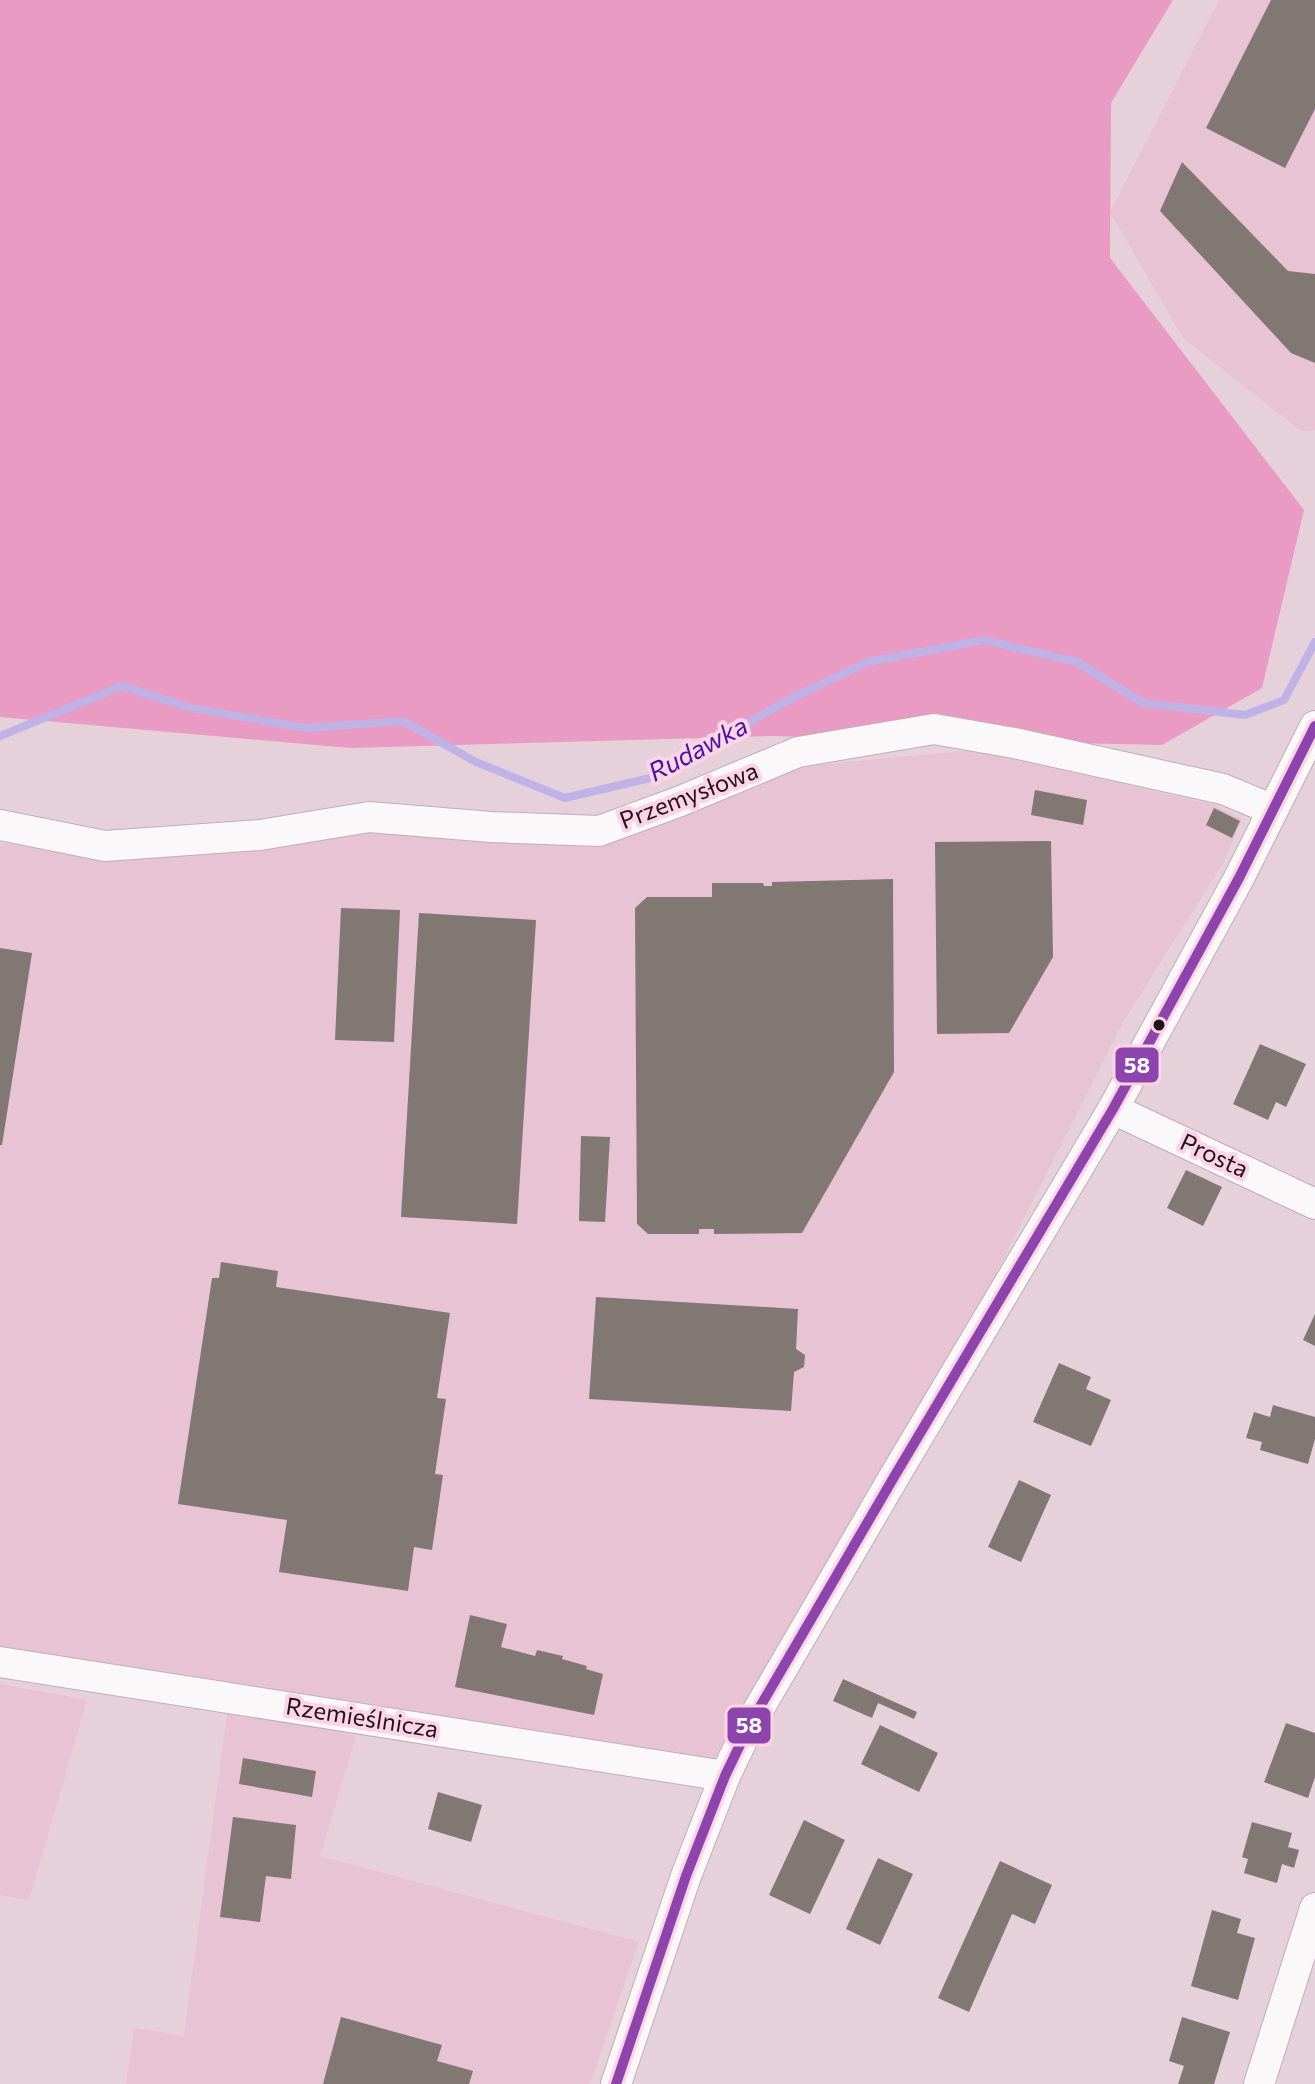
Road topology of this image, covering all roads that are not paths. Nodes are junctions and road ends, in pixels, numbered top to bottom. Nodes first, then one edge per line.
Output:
1 (1315, 726) edge
2 (1273, 810) junction
3 (0, 825) edge
4 (1113, 1109) junction
5 (1315, 1204) edge
6 (0, 1662) edge
7 (725, 1776) junction
8 (1315, 1908) edge
9 (616, 2084) edge
10 (1259, 2084) edge

1 - 2 street
2 - 3 street, Przemysłowa
2 - 4 street
4 - 5 street, Prosta
4 - 7 street
6 - 7 street, Rzemieślnicza
7 - 9 street
8 - 10 street

